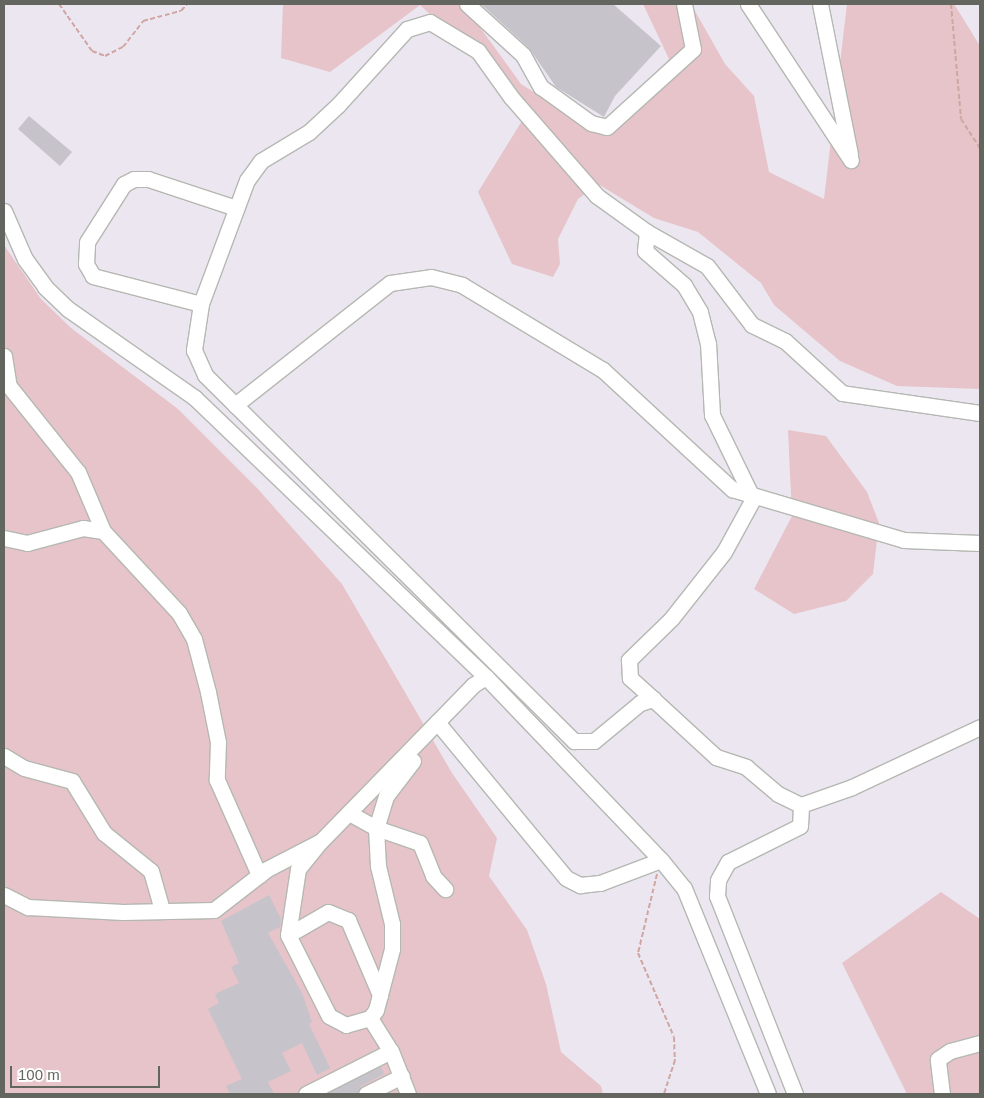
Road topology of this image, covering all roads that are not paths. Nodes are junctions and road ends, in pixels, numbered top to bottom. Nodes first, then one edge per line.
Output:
1 (467, 4) edge
2 (684, 4) edge
3 (748, 4) edge
4 (820, 4) edge
5 (233, 207) junction
6 (4, 211) edge
7 (646, 232) junction
8 (200, 304) junction
9 (4, 356) edge
10 (235, 405) junction
11 (980, 413) edge
12 (753, 499) junction
13 (103, 531) junction
14 (4, 538) edge
15 (980, 543) edge
16 (486, 677) junction
17 (653, 699) junction
18 (441, 726) junction
19 (980, 727) edge
20 (4, 756) edge
21 (801, 805) junction
22 (349, 812) junction
23 (376, 828) junction
24 (320, 842) junction
25 (661, 860) junction
26 (259, 875) junction
27 (445, 889) dead end
28 (4, 894) edge
29 (162, 910) junction
30 (288, 935) junction
31 (380, 995) junction
32 (370, 1018) junction
33 (980, 1043) edge
34 (391, 1052) junction
35 (402, 1076) junction
36 (306, 1094) edge
37 (366, 1094) edge
38 (408, 1094) edge
39 (768, 1094) edge
40 (795, 1094) edge
41 (942, 1094) edge

1 - 2 street
3 - 4 street
5 - 7 street
5 - 8 street
5 - 8 street
6 - 16 street
7 - 11 street
7 - 12 street
8 - 10 street
9 - 13 street
10 - 12 street
10 - 17 street
12 - 15 street
12 - 17 street
13 - 14 street
13 - 26 street
16 - 18 street
16 - 25 street
17 - 21 street
18 - 22 street
18 - 23 street
18 - 25 street
19 - 21 street
20 - 29 street
21 - 40 street
22 - 23 street
22 - 24 street
23 - 27 street
23 - 31 street
24 - 26 street
24 - 30 street
25 - 39 street
26 - 29 street
28 - 29 street
30 - 31 street
30 - 32 street
31 - 32 street
32 - 34 street
33 - 41 street
34 - 35 street
34 - 36 street
35 - 37 street
35 - 38 street

